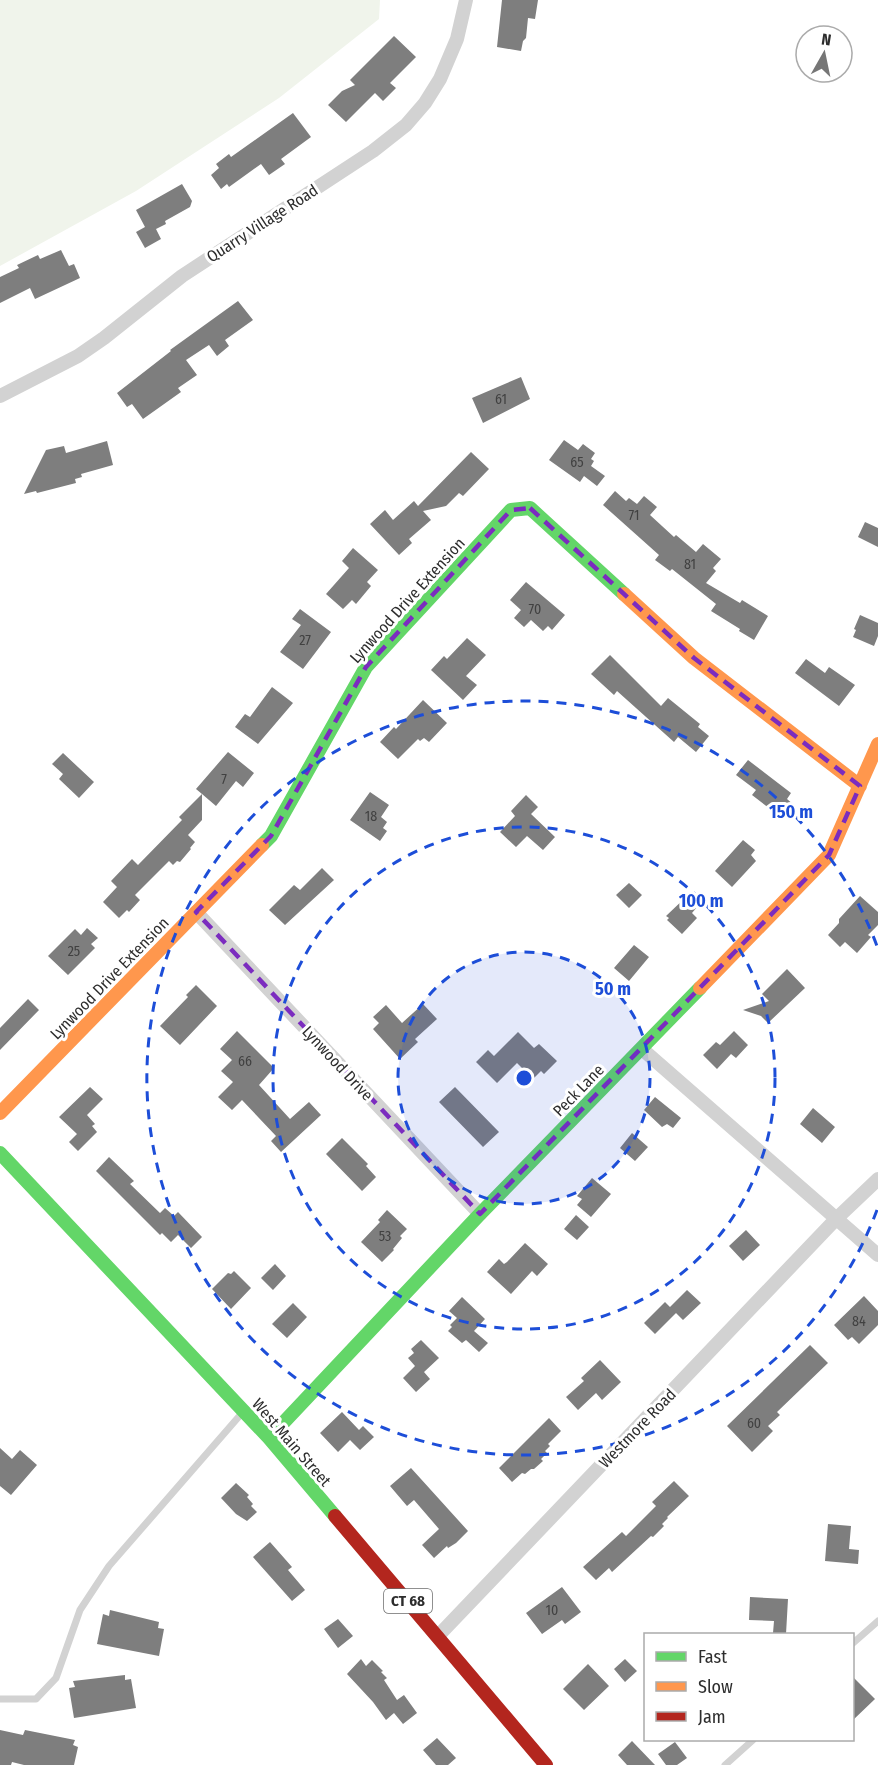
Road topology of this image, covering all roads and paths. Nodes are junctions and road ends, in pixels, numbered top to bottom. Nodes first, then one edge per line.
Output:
1 (466, 0) edge
2 (0, 396) edge
3 (878, 744) edge
4 (860, 786) junction
5 (196, 912) junction
6 (642, 1049) junction
7 (0, 1113) edge
8 (0, 1153) edge
9 (878, 1179) edge
10 (480, 1214) junction
11 (836, 1220) junction
12 (878, 1255) edge
13 (243, 1411) junction
14 (269, 1438) junction
15 (878, 1621) edge
16 (438, 1636) junction
17 (854, 1642) edge
18 (0, 1699) edge
19 (752, 1741) edge
20 (546, 1765) edge
21 (725, 1765) edge

1 - 2 street, Quarry Village Road
3 - 4 street, Peck Lane
4 - 5 street, Lynwood Drive Extension
4 - 6 street, Peck Lane
5 - 7 street, Lynwood Drive Extension
5 - 10 street, Lynwood Drive
6 - 10 street, Peck Lane
6 - 11 street
8 - 13 street, West Main Street / CT 68
9 - 11 street, Westmore Road
10 - 14 street, Peck Lane
11 - 12 street
11 - 16 street, Westmore Road
13 - 14 street, West Main Street / CT 68
13 - 18 lane
14 - 16 street, West Main Street / CT 68
15 - 17 lane
16 - 20 street, West Main Street / CT 68
19 - 21 lane

